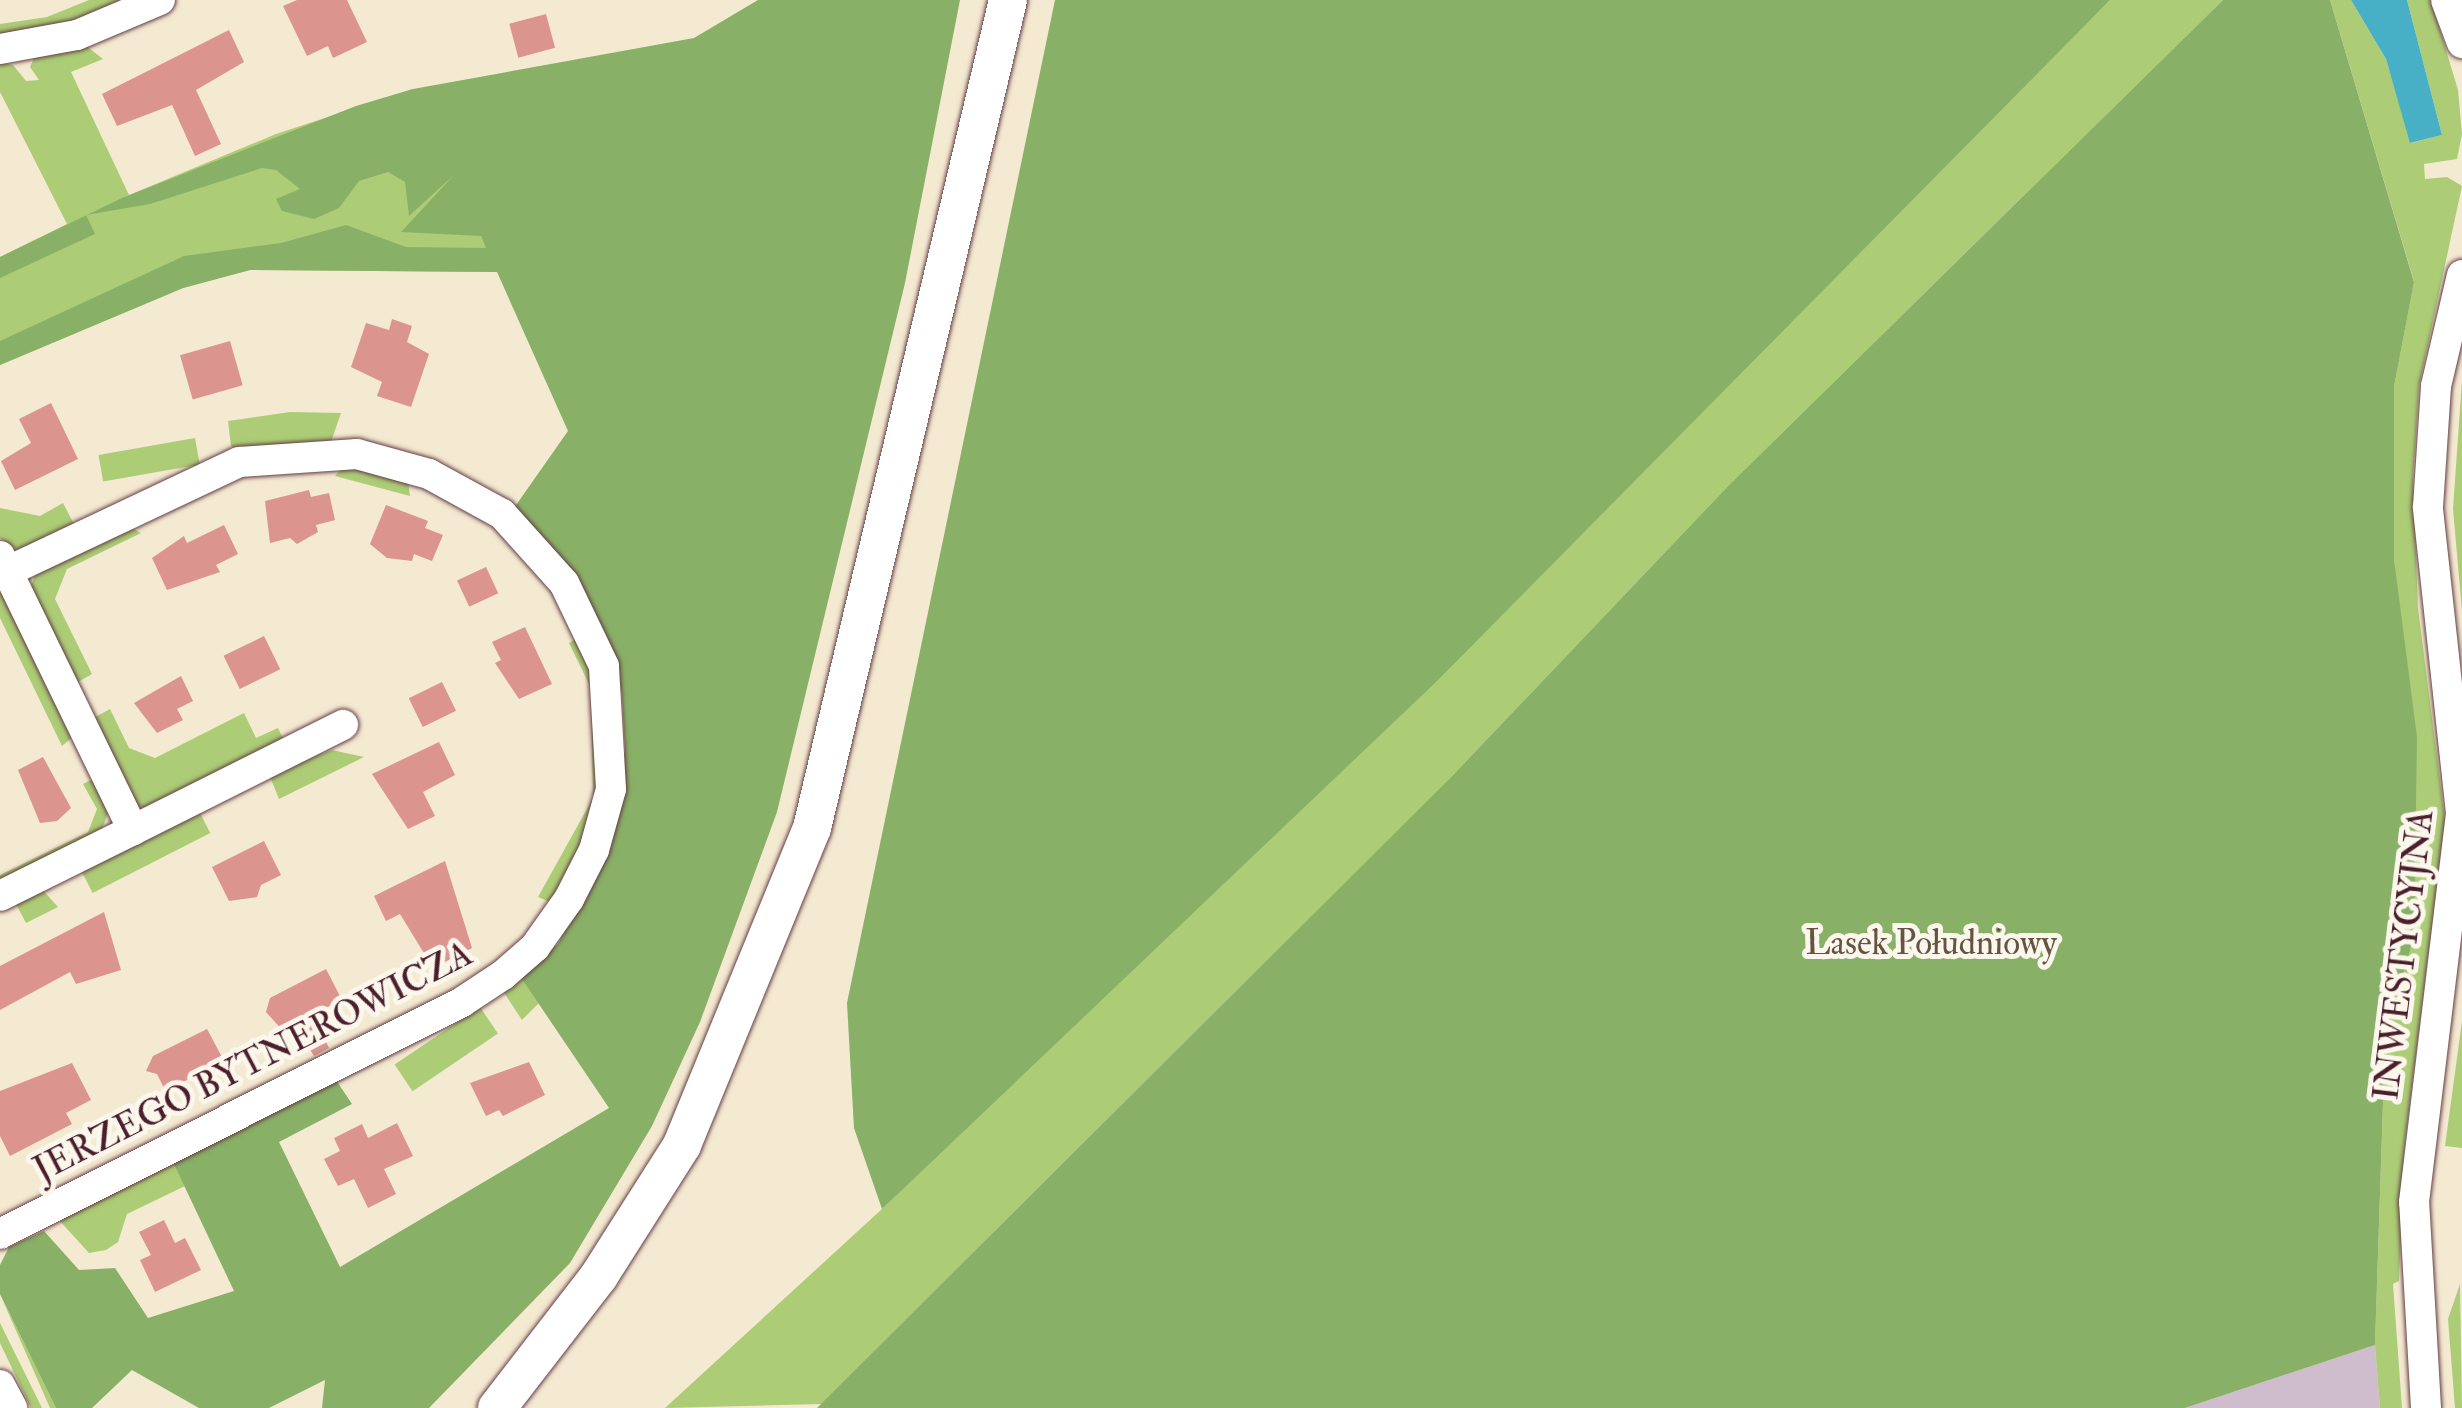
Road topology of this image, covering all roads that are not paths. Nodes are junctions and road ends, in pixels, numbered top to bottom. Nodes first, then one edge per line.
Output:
1 (160, 0) edge
2 (1008, 0) edge
3 (2446, 0) edge
4 (2462, 43) edge
5 (0, 49) edge
6 (2462, 276) edge
7 (4, 564) edge
8 (343, 725) dead end
9 (133, 830) junction
10 (0, 896) edge
11 (0, 1234) edge
12 (0, 1384) edge
13 (12, 1408) edge
14 (497, 1408) edge
15 (2426, 1408) edge

1 - 5 street
2 - 14 main road
3 - 4 street
6 - 15 street, INWESTYCYJNA
7 - 9 street, JERZEGO BYTNEROWICZA
7 - 11 street, JERZEGO BYTNEROWICZA
8 - 9 street
9 - 10 street
12 - 13 street

